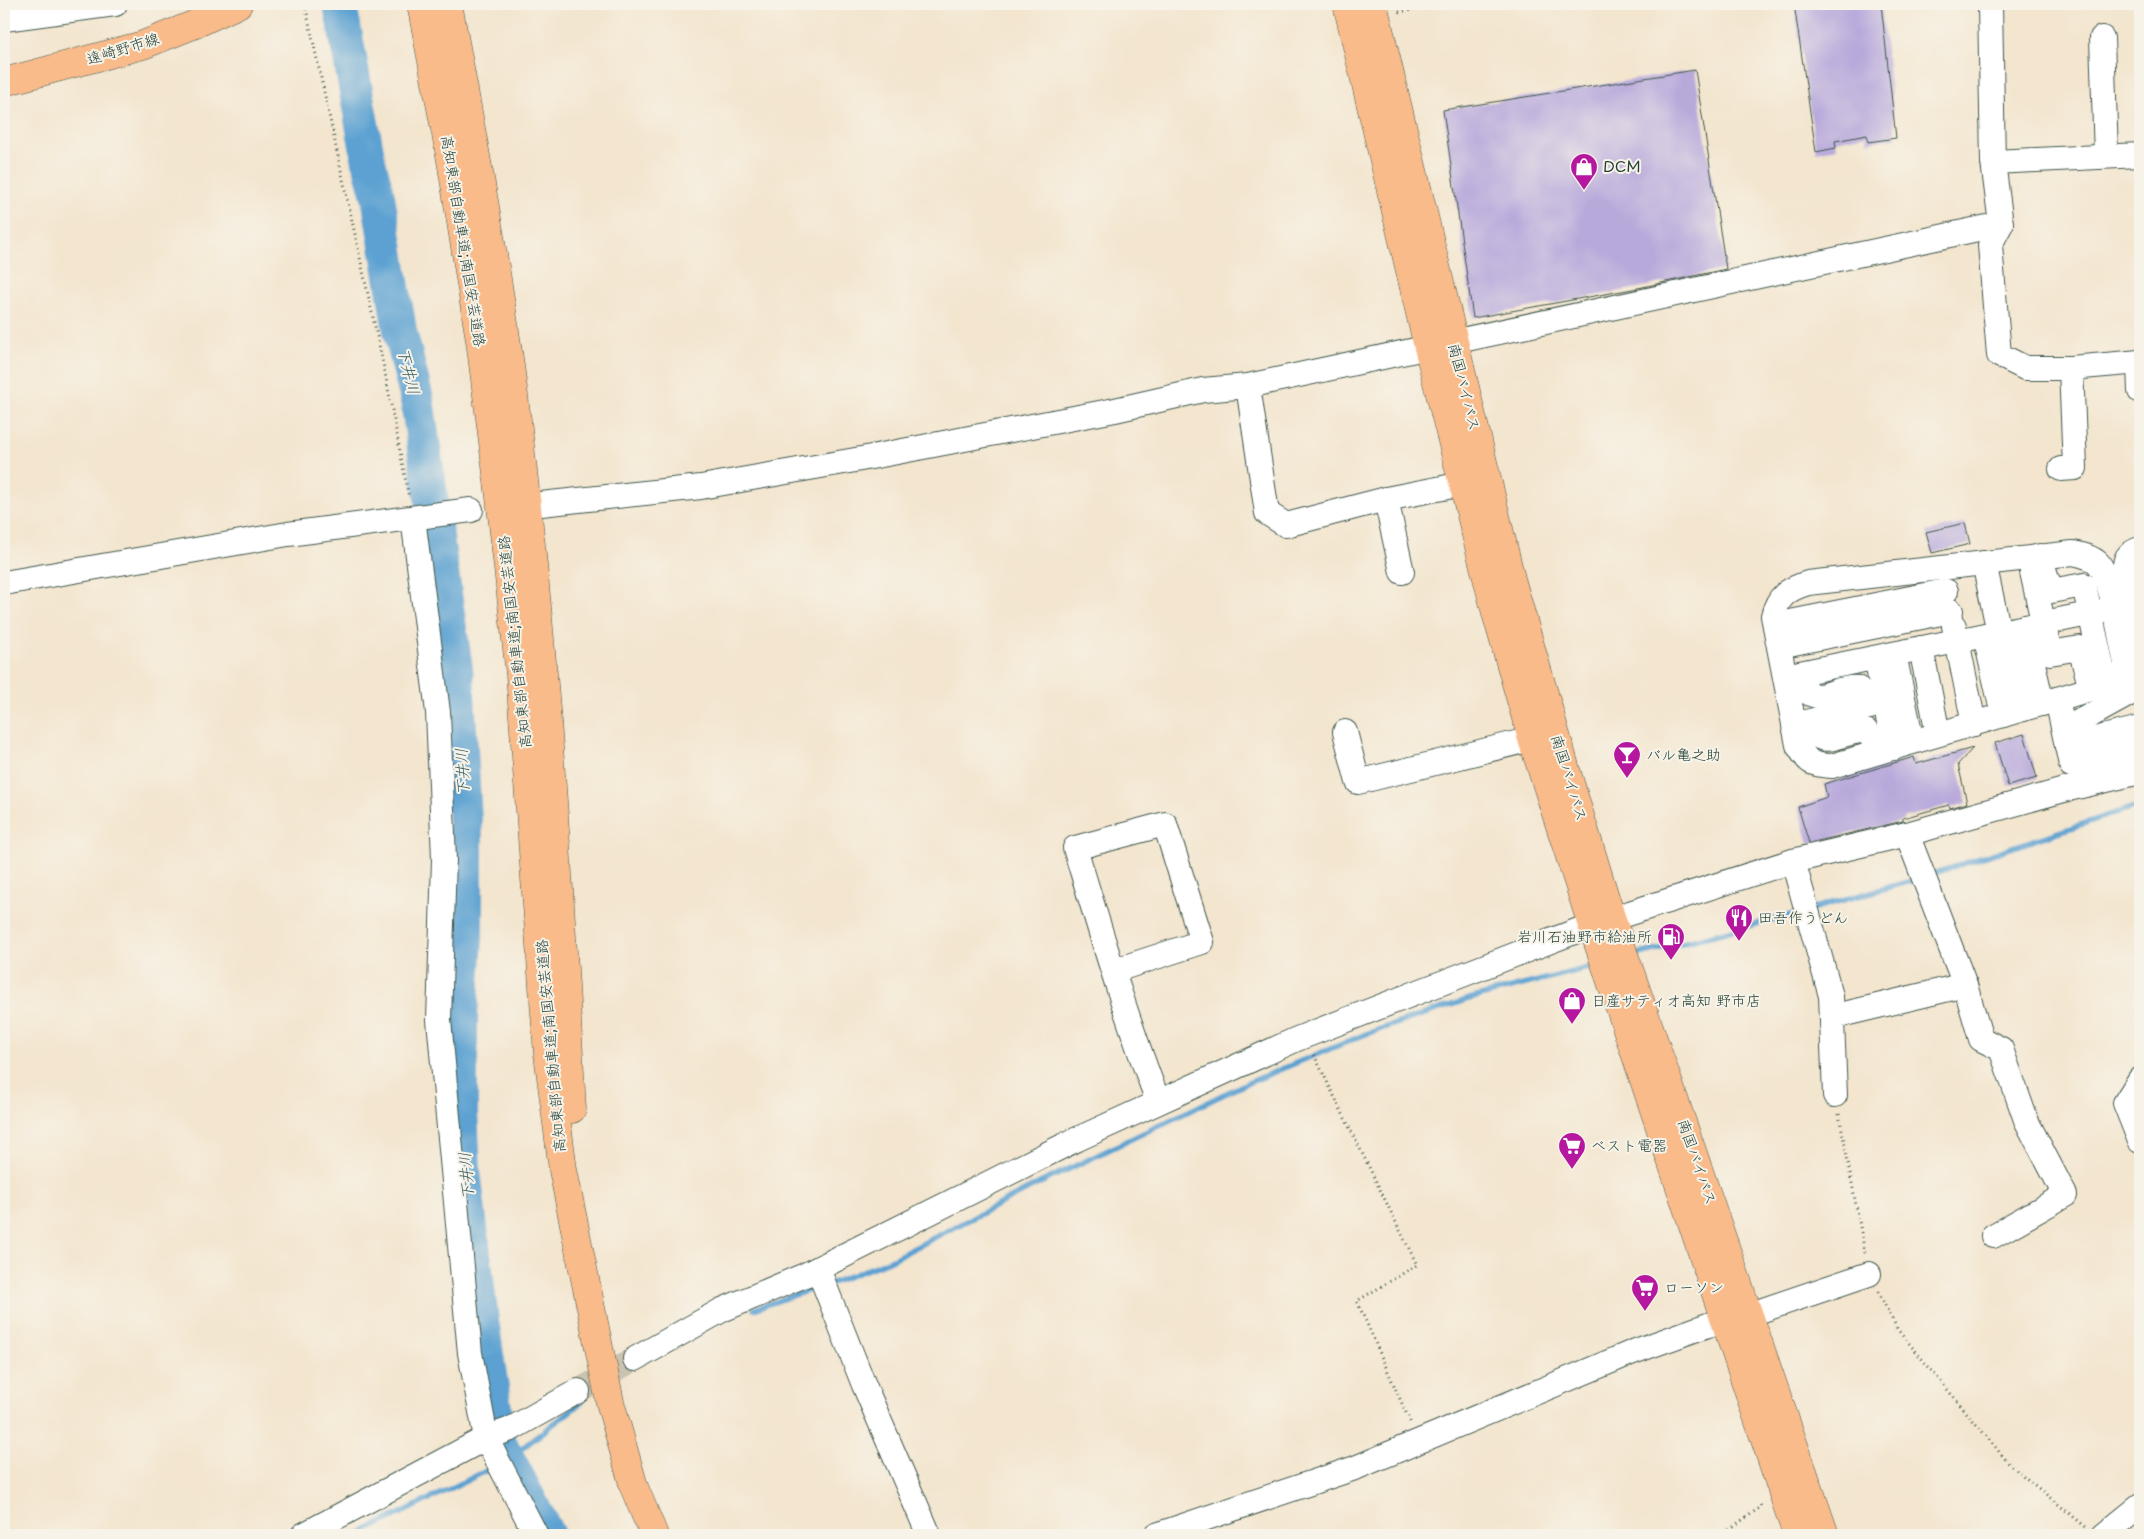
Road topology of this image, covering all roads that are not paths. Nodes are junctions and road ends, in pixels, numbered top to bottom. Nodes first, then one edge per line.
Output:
1 (115, 4) edge
2 (238, 4) edge
3 (421, 4) edge
4 (448, 4) edge
5 (1347, 4) edge
6 (1990, 4) edge
7 (1374, 10) edge
8 (4, 19) edge
9 (2102, 38) dead end
10 (4, 82) edge
11 (2140, 155) edge
12 (2106, 156) junction
13 (1993, 162) junction
14 (2001, 224) junction
15 (1441, 345) junction
16 (2140, 362) edge
17 (2071, 368) junction
18 (1248, 386) junction
19 (2140, 391) edge
20 (2061, 469) dead end
21 (1463, 484) junction
22 (1386, 499) junction
23 (541, 504) dead end
24 (471, 510) dead end
25 (413, 518) junction
26 (2140, 549) edge
27 (2028, 558) junction
28 (1984, 563) junction
29 (1941, 568) junction
30 (1402, 572) dead end
31 (2132, 574) edge
32 (4, 583) edge
33 (1948, 601) junction
34 (2113, 609) junction
35 (2090, 614) junction
36 (2014, 629) junction
37 (1777, 635) junction
38 (2139, 638) edge
39 (1957, 641) junction
40 (1921, 648) junction
41 (1885, 656) junction
42 (1792, 675) junction
43 (2098, 687) junction
44 (2140, 688) edge
45 (1877, 705) junction
46 (2034, 706) junction
47 (1800, 723) junction
48 (1974, 724) junction
49 (2140, 728) edge
50 (1345, 732) dead end
51 (1938, 734) junction
52 (2066, 738) junction
53 (1532, 739) junction
54 (1895, 747) junction
55 (2140, 748) edge
56 (2140, 772) edge
57 (2064, 790) junction
58 (1907, 834) junction
59 (1794, 861) junction
60 (1602, 922) junction
61 (1113, 971) junction
62 (1965, 985) junction
63 (1832, 1017) junction
64 (2140, 1079) edge
65 (1835, 1095) road end
66 (1158, 1101) junction
67 (2140, 1141) edge
68 (1993, 1236) dead end
69 (818, 1269) junction
70 (1869, 1274) road end
71 (584, 1284) junction
72 (1751, 1314) junction
73 (1724, 1321) junction
74 (635, 1359) tunnel mouth
75 (578, 1391) tunnel mouth
76 (486, 1438) junction
77 (2138, 1512) edge
78 (2097, 1533) edge
79 (1792, 1534) edge
80 (303, 1535) edge
81 (536, 1535) edge
82 (654, 1535) edge
83 (929, 1535) edge
84 (1156, 1535) edge
85 (1825, 1535) edge

1 - 8 street
2 - 10 main road, 遠崎野市線
3 - 71 main road, 高知東部自動車道;南国安芸道路
4 - 71 main road, 高知東部自動車道;南国安芸道路
5 - 15 main road, 南国バイパス
6 - 13 street
7 - 15 main road, 南国バイパス
9 - 12 street
11 - 12 street
12 - 13 street
13 - 14 street
14 - 15 street
14 - 17 street
15 - 18 street
15 - 21 main road, 南国バイパス
15 - 60 main road, 南国バイパス
16 - 17 street
16 - 19 street
17 - 20 street
18 - 22 street
18 - 23 street
21 - 22 street
21 - 53 main road, 南国バイパス
22 - 30 street
24 - 25 street
25 - 32 street
25 - 76 street
26 - 31 street
27 - 28 street
27 - 34 street
27 - 35 street
27 - 36 street
28 - 29 street
28 - 36 street
29 - 33 street
29 - 37 street
31 - 38 street
33 - 37 street
33 - 39 street
34 - 35 street
34 - 43 street
35 - 36 street
35 - 43 street
36 - 39 street
36 - 43 street
36 - 46 street
36 - 46 street
37 - 42 street
39 - 40 street
39 - 48 street
40 - 41 street
40 - 51 street
41 - 42 street
41 - 45 street
41 - 54 street
42 - 45 street
42 - 47 street
43 - 46 street
44 - 52 street
45 - 47 street
45 - 54 street
46 - 48 street
46 - 52 street
46 - 57 street
47 - 54 street
48 - 51 street
49 - 52 street
50 - 53 street
51 - 54 street
52 - 55 street
53 - 60 main road, 南国バイパス
56 - 57 street
57 - 58 street
58 - 59 street
58 - 62 street
59 - 60 street
59 - 63 street
60 - 66 street
60 - 72 main road, 南国バイパス
60 - 73 main road, 南国バイパス
61 - 61 street
61 - 66 street
62 - 63 street
62 - 68 street
63 - 65 street
64 - 67 street
66 - 69 street
69 - 74 street
69 - 83 street
70 - 72 street
71 - 82 main road, 高知東部自動車道;南国安芸道路
72 - 73 street
72 - 85 main road, 南国バイパス
73 - 79 main road, 南国バイパス
73 - 84 street
75 - 76 street
76 - 80 street
76 - 81 street
77 - 78 street

